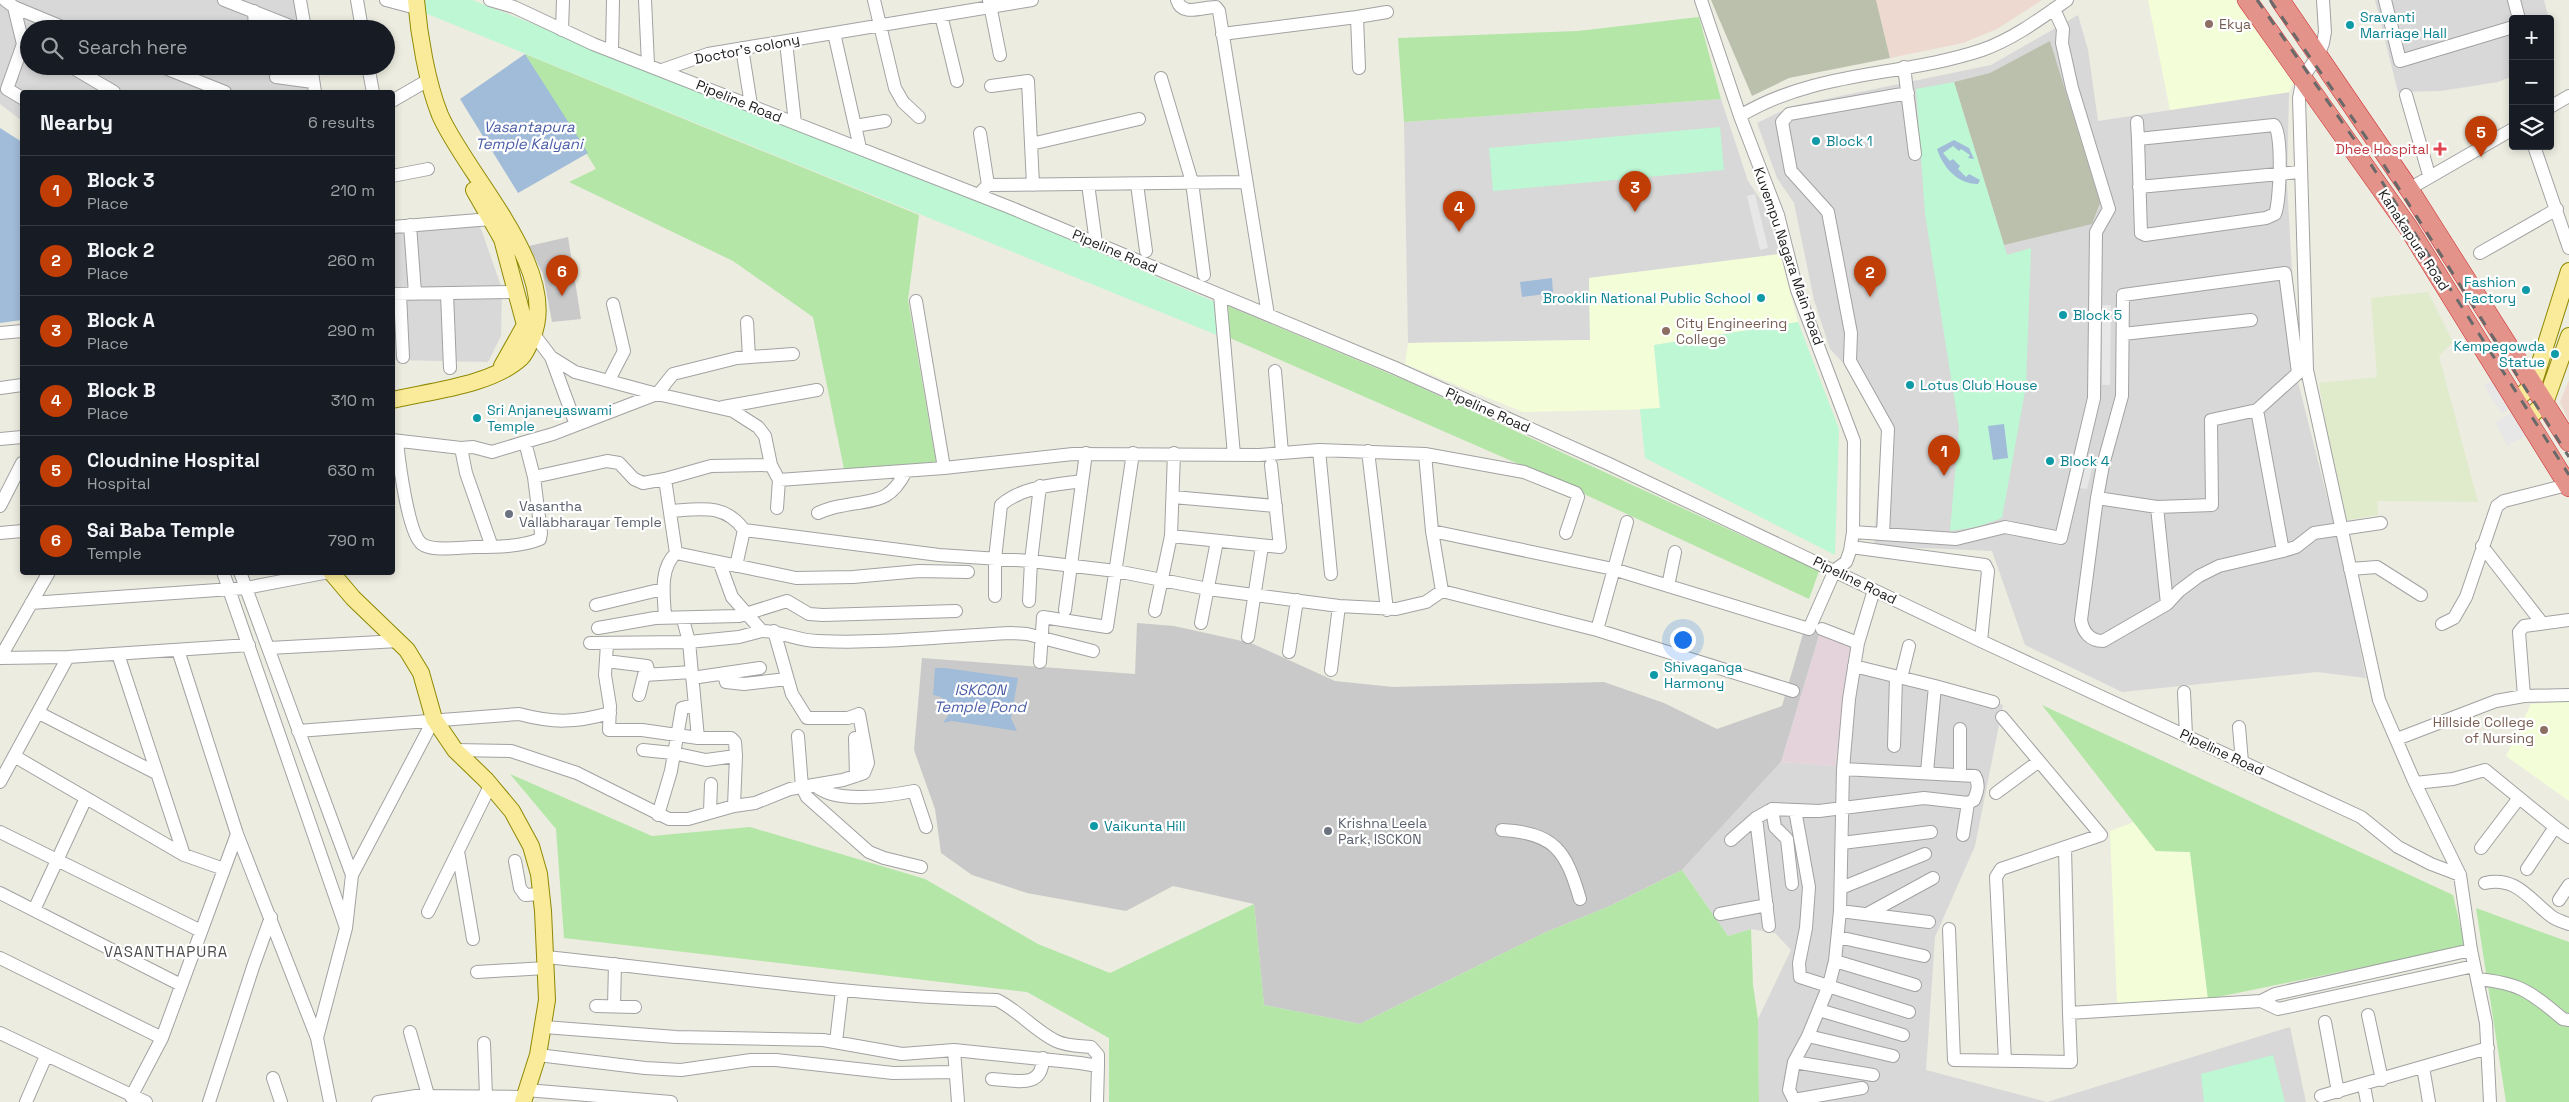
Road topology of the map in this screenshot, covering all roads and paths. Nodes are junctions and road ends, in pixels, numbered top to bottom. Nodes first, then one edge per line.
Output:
1 (224, 0) edge
2 (300, 0) edge
3 (357, 0) edge
4 (386, 0) edge
5 (490, 0) edge
6 (563, 0) edge
7 (613, 0) edge
8 (645, 0) edge
9 (874, 0) edge
10 (1032, 0) edge
11 (1177, 0) edge
12 (1701, 0) edge
13 (2067, 0) edge
14 (2247, 0) edge
15 (2280, 0) edge
16 (2323, 0) edge
17 (2385, 0) edge
18 (2514, 0) edge
19 (990, 3) edge
20 (10, 4) edge
21 (412, 4) edge
22 (514, 4) edge
23 (2054, 9) junction
24 (254, 12) junction
25 (1386, 12) dead end
26 (941, 14) junction
27 (2518, 15) edge
28 (1357, 17) junction
29 (46, 20) edge
30 (254, 20) edge
31 (275, 20) edge
32 (303, 20) edge
33 (360, 20) edge
34 (880, 25) junction
35 (2509, 28) edge
36 (20, 30) edge
37 (562, 30) junction
38 (834, 33) junction
39 (1222, 34) junction
40 (786, 42) junction
41 (742, 48) junction
42 (612, 50) junction
43 (1000, 54) dead end
44 (2318, 56) junction
45 (20, 59) edge
46 (648, 64) junction
47 (1904, 67) junction
48 (1359, 68) dead end
49 (662, 70) junction
50 (85, 75) edge
51 (182, 75) edge
52 (312, 75) edge
53 (370, 75) edge
54 (276, 77) dead end
55 (2303, 77) junction
56 (1161, 78) dead end
57 (427, 81) junction
58 (957, 81) dead end
59 (991, 86) dead end
60 (314, 88) edge
61 (111, 90) edge
62 (220, 90) edge
63 (373, 90) edge
64 (1908, 93) junction
65 (2406, 94) dead end
66 (2569, 96) edge
67 (20, 97) edge
68 (395, 99) edge
69 (751, 105) junction
70 (2553, 105) edge
71 (919, 116) dead end
72 (1740, 116) junction
73 (1139, 119) dead end
74 (885, 121) dead end
75 (795, 122) junction
76 (2137, 122) dead end
77 (855, 126) junction
78 (2509, 131) edge
79 (980, 133) dead end
80 (2138, 139) junction
81 (1031, 144) junction
82 (860, 148) junction
83 (2535, 150) edge
84 (1915, 154) dead end
85 (428, 169) dead end
86 (2300, 172) junction
87 (2279, 173) junction
88 (395, 175) edge
89 (2429, 175) junction
90 (1192, 182) junction
91 (1246, 182) junction
92 (1088, 184) junction
93 (1137, 184) junction
94 (1033, 185) junction
95 (988, 186) junction
96 (2138, 187) junction
97 (2409, 189) junction
98 (978, 195) junction
99 (2557, 209) junction
100 (491, 219) junction
101 (410, 225) junction
102 (395, 227) edge
103 (508, 235) junction
104 (1096, 243) junction
105 (2569, 248) edge
106 (1146, 251) dead end
107 (2480, 253) dead end
108 (2569, 271) edge
109 (1204, 275) dead end
110 (516, 292) junction
111 (415, 293) junction
112 (447, 293) junction
113 (396, 294) edge
114 (1220, 295) junction
115 (916, 301) dead end
116 (613, 304) dead end
117 (1268, 315) junction
118 (2252, 320) dead end
119 (747, 322) dead end
120 (530, 329) junction
121 (20, 331) edge
122 (0, 333) edge
123 (2123, 334) junction
124 (2569, 336) edge
125 (793, 354) dead end
126 (551, 356) junction
127 (403, 357) dead end
128 (749, 357) junction
129 (1850, 361) junction
130 (450, 368) dead end
131 (1828, 371) junction
132 (1275, 372) dead end
133 (609, 380) junction
134 (20, 385) edge
135 (2533, 386) junction
136 (0, 388) edge
137 (818, 390) dead end
138 (657, 394) junction
139 (395, 399) edge
140 (2516, 400) junction
141 (2544, 403) junction
142 (720, 408) junction
143 (2258, 410) junction
144 (2528, 418) junction
145 (576, 425) junction
146 (20, 437) edge
147 (0, 439) edge
148 (395, 441) edge
149 (525, 442) junction
150 (2569, 442) edge
151 (461, 448) junction
152 (1320, 450) junction
153 (1368, 451) junction
154 (1086, 453) junction
155 (1133, 453) junction
156 (1174, 453) junction
157 (1282, 453) junction
158 (1425, 454) junction
159 (1234, 455) junction
160 (771, 464) junction
161 (1271, 465) dead end
162 (20, 467) edge
163 (944, 468) junction
164 (906, 471) junction
165 (534, 477) junction
166 (665, 479) junction
167 (779, 480) junction
168 (1082, 481) junction
169 (1040, 486) junction
170 (2568, 486) edge
171 (1173, 497) junction
172 (2097, 498) junction
173 (0, 506) edge
174 (1276, 506) junction
175 (2157, 507) junction
176 (777, 508) dead end
177 (670, 511) junction
178 (818, 513) dead end
179 (1627, 522) dead end
180 (2381, 523) dead end
181 (2341, 529) junction
182 (744, 530) junction
183 (1432, 530) junction
184 (20, 531) edge
185 (1853, 532) junction
186 (0, 533) edge
187 (1566, 533) dead end
188 (1883, 534) junction
189 (1171, 536) junction
190 (1217, 541) junction
191 (1262, 546) junction
192 (2482, 546) junction
193 (492, 547) junction
194 (1851, 547) junction
195 (2283, 551) junction
196 (1675, 552) dead end
197 (676, 553) junction
198 (995, 559) junction
199 (1031, 562) junction
200 (720, 564) junction
201 (736, 566) junction
202 (1071, 566) junction
203 (1613, 569) junction
204 (2350, 569) junction
205 (1836, 570) junction
206 (1116, 571) junction
207 (968, 572) dead end
208 (1331, 574) dead end
209 (47, 575) edge
210 (224, 575) edge
211 (241, 575) edge
212 (314, 575) edge
213 (333, 575) edge
214 (1162, 580) junction
215 (1668, 586) junction
216 (246, 588) junction
217 (229, 589) junction
218 (663, 589) junction
219 (1208, 589) junction
220 (1874, 590) junction
221 (1442, 591) junction
222 (1256, 595) junction
223 (2421, 595) dead end
224 (995, 596) dead end
225 (1297, 600) junction
226 (1029, 601) dead end
227 (31, 603) junction
228 (2167, 604) junction
229 (596, 605) dead end
230 (1339, 606) junction
231 (1065, 610) dead end
232 (1387, 610) junction
233 (956, 611) dead end
234 (1155, 611) dead end
235 (748, 614) junction
236 (665, 617) junction
237 (683, 619) junction
238 (2569, 620) edge
239 (1201, 623) dead end
240 (2542, 623) junction
241 (2442, 624) dead end
242 (598, 628) dead end
243 (1822, 629) dead end
244 (1597, 630) junction
245 (768, 631) junction
246 (1042, 638) junction
247 (1248, 638) dead end
248 (399, 640) junction
249 (1981, 641) junction
250 (689, 642) junction
251 (590, 643) dead end
252 (1858, 643) junction
253 (607, 644) junction
254 (249, 645) junction
255 (1908, 646) dead end
256 (269, 648) junction
257 (178, 650) junction
258 (1093, 651) dead end
259 (1289, 652) dead end
260 (118, 654) junction
261 (68, 657) junction
262 (0, 658) edge
263 (606, 661) junction
264 (1040, 662) dead end
265 (1854, 666) junction
266 (760, 668) dead end
267 (1331, 670) dead end
268 (724, 674) junction
269 (649, 675) junction
270 (692, 675) junction
271 (1898, 677) junction
272 (786, 679) junction
273 (1935, 686) junction
274 (1792, 691) dead end
275 (2184, 692) dead end
276 (2569, 694) edge
277 (639, 695) dead end
278 (2524, 696) junction
279 (1993, 702) dead end
280 (694, 706) junction
281 (610, 712) junction
282 (39, 713) junction
283 (2002, 717) dead end
284 (434, 719) junction
285 (2239, 727) dead end
286 (1960, 729) dead end
287 (298, 731) junction
288 (678, 734) junction
289 (2186, 735) junction
290 (798, 736) dead end
291 (698, 738) junction
292 (855, 738) dead end
293 (2397, 739) junction
294 (1894, 746) dead end
295 (455, 750) junction
296 (643, 750) dead end
297 (673, 753) junction
298 (14, 756) junction
299 (736, 756) junction
300 (2039, 761) junction
301 (2242, 762) junction
302 (1843, 769) junction
303 (1927, 772) junction
304 (156, 774) junction
305 (1960, 775) junction
306 (856, 776) junction
307 (0, 782) edge
308 (2415, 783) junction
309 (710, 784) dead end
310 (490, 786) junction
311 (808, 786) junction
312 (1996, 793) dead end
313 (86, 798) junction
314 (2519, 798) junction
315 (1968, 803) junction
316 (734, 806) junction
317 (1842, 806) junction
318 (1772, 809) junction
319 (1795, 810) junction
320 (710, 812) junction
321 (658, 815) junction
322 (1756, 818) junction
323 (2555, 827) junction
324 (926, 828) dead end
325 (1502, 830) dead end
326 (0, 832) edge
327 (1931, 832) dead end
328 (237, 834) junction
329 (1963, 834) dead end
330 (2569, 837) edge
331 (1731, 840) dead end
332 (1842, 843) junction
333 (2065, 848) junction
334 (2481, 848) dead end
335 (458, 851) junction
336 (1925, 854) dead end
337 (184, 855) junction
338 (515, 861) dead end
339 (58, 862) junction
340 (921, 867) dead end
341 (2527, 868) dead end
342 (224, 869) junction
343 (352, 875) junction
344 (2460, 875) junction
345 (1933, 878) dead end
346 (2485, 883) dead end
347 (1792, 884) dead end
348 (2569, 886) edge
349 (1841, 888) junction
350 (0, 893) edge
351 (541, 894) junction
352 (1580, 899) dead end
353 (2559, 900) dead end
354 (1766, 904) junction
355 (34, 910) junction
356 (1840, 911) junction
357 (428, 912) dead end
358 (1869, 913) junction
359 (1720, 914) dead end
360 (271, 917) junction
361 (1929, 922) dead end
362 (2569, 924) edge
363 (1769, 926) dead end
364 (346, 928) junction
365 (1949, 929) dead end
366 (201, 931) junction
367 (1838, 937) junction
368 (473, 939) dead end
369 (2471, 950) junction
370 (1924, 956) dead end
371 (0, 958) edge
372 (1835, 961) junction
373 (546, 963) junction
374 (615, 964) junction
375 (477, 972) dead end
376 (2476, 973) junction
377 (181, 985) junction
378 (1829, 985) junction
379 (1915, 985) dead end
380 (842, 990) junction
381 (2261, 1002) junction
382 (596, 1006) dead end
383 (614, 1006) junction
384 (635, 1007) dead end
385 (1819, 1010) junction
386 (1909, 1012) dead end
387 (2069, 1013) junction
388 (2368, 1015) dead end
389 (2569, 1020) edge
390 (2325, 1022) dead end
391 (544, 1027) junction
392 (0, 1032) edge
393 (410, 1032) dead end
394 (1903, 1035) dead end
395 (1808, 1036) junction
396 (162, 1038) junction
397 (317, 1038) junction
398 (777, 1039) junction
399 (836, 1042) junction
400 (484, 1043) dead end
401 (2488, 1048) junction
402 (954, 1050) junction
403 (538, 1055) junction
404 (46, 1056) junction
405 (1893, 1056) dead end
406 (1043, 1058) junction
407 (776, 1060) junction
408 (2005, 1061) junction
409 (1794, 1062) junction
410 (1098, 1066) junction
411 (2423, 1067) junction
412 (955, 1072) junction
413 (1873, 1075) dead end
414 (273, 1078) dead end
415 (992, 1079) dead end
416 (2382, 1080) junction
417 (2364, 1086) junction
418 (1862, 1088) dead end
419 (2338, 1092) junction
420 (486, 1096) junction
421 (524, 1096) edge
422 (2321, 1096) dead end
423 (131, 1097) junction
424 (430, 1099) edge
425 (1794, 1101) edge
426 (26, 1102) edge
427 (146, 1102) edge
428 (209, 1102) edge
429 (281, 1102) edge
430 (330, 1102) edge
431 (378, 1102) edge
432 (671, 1102) edge
433 (958, 1102) edge
434 (1097, 1102) edge
435 (2367, 1102) edge
436 (2429, 1102) edge
437 (2490, 1102) edge

1 - 24 street
2 - 32 street
3 - 33 street
4 - 21 street
5 - 22 street, Pipeline Road
6 - 37 street
7 - 42 street
8 - 46 street
9 - 34 street
10 - 19 street, Doctor's colony
11 - 39 street
12 - 72 street, Kuvempu Nagara Main Road
13 - 23 street
14 - 55 highway, Kanakapura Road
15 - 44 highway, Kanakapura Road
16 - 44 street
17 - 35 street
18 - 27 street
19 - 26 street, Doctor's colony
19 - 43 street
20 - 29 street
20 - 36 street
21 - 57 main road
22 - 37 street, Pipeline Road
23 - 47 street
23 - 188 street
24 - 30 street
24 - 31 street
25 - 28 street
26 - 34 street, Doctor's colony
26 - 58 street
28 - 39 street
28 - 48 street
34 - 38 street, Doctor's colony
34 - 71 street
37 - 42 street, Pipeline Road
38 - 40 street, Doctor's colony
38 - 77 street
39 - 91 street
40 - 41 street, Doctor's colony
40 - 75 street
41 - 49 street, Doctor's colony
41 - 69 street
42 - 46 street, Pipeline Road
44 - 55 street
44 - 97 highway, Kanakapura Road
45 - 67 street
46 - 49 street, Pipeline Road
47 - 64 street
47 - 72 street
49 - 69 street, Pipeline Road
50 - 61 street
51 - 62 street
52 - 60 street
53 - 63 street
54 - 60 street
55 - 86 street
55 - 140 highway, Kanakapura Road
56 - 90 street
57 - 68 street
57 - 100 main road
57 - 103 main road
59 - 81 street
64 - 84 street
64 - 129 street
65 - 89 street
66 - 70 street
69 - 75 street, Pipeline Road
72 - 131 street, Kuvempu Nagara Main Road
73 - 81 street
74 - 77 street
75 - 82 street, Pipeline Road
76 - 80 street
77 - 82 street
78 - 89 street
79 - 95 street
80 - 87 street
80 - 96 street
81 - 94 street
82 - 98 street, Pipeline Road
83 - 99 street
85 - 88 street
86 - 87 street
86 - 181 street
87 - 96 street
87 - 96 street
89 - 97 street
90 - 91 street
90 - 93 street
90 - 109 street
91 - 117 street
92 - 93 street
92 - 94 street
92 - 104 street
93 - 106 street
94 - 95 street
95 - 98 street
97 - 135 highway, Kanakapura Road
98 - 104 street, Pipeline Road
99 - 105 street
99 - 107 street
100 - 101 street
100 - 103 main road
101 - 102 street
101 - 111 street
103 - 110 main road
103 - 120 main road
104 - 114 street, Pipeline Road
108 - 135 main road
110 - 112 street
110 - 120 main road
111 - 112 street
111 - 113 street
112 - 130 street
113 - 127 street
114 - 117 street, Pipeline Road
114 - 159 street
115 - 163 street
116 - 133 street
117 - 205 street, Pipeline Road
118 - 123 street
119 - 128 street
120 - 126 street
120 - 139 main road
121 - 122 street
123 - 143 street
123 - 172 street
124 - 141 main road
125 - 128 street
126 - 133 street
126 - 145 street
128 - 138 street
129 - 131 street
129 - 188 street
131 - 185 street, Kuvempu Nagara Main Road
132 - 157 street
133 - 138 street
134 - 136 street
135 - 140 main road
135 - 141 highway, Kanakapura Road
137 - 142 street
138 - 142 street
138 - 145 street
140 - 144 highway, Kanakapura Road
141 - 144 main road
141 - 150 highway, Kanakapura Road
142 - 160 street
143 - 175 street
143 - 195 street
144 - 170 highway, Kanakapura Road
145 - 149 street
146 - 147 street
148 - 151 street
148 - 193 street
149 - 151 street
149 - 165 street
151 - 193 street
152 - 153 street
152 - 157 street
152 - 208 street
153 - 158 street
153 - 232 street
154 - 155 street
154 - 163 street
154 - 168 street
155 - 156 street
155 - 206 street
156 - 159 street
156 - 171 street
157 - 159 street
158 - 183 street
158 - 187 street
160 - 166 street
160 - 167 street
161 - 174 street
162 - 173 street
163 - 164 street
164 - 167 street
164 - 178 street
165 - 166 street
165 - 193 street
166 - 177 street
167 - 176 street
168 - 169 street
168 - 202 street
169 - 198 street
169 - 199 street
170 - 192 street
171 - 174 street
171 - 189 street
172 - 175 street
172 - 228 street
174 - 191 street
175 - 228 street
177 - 182 street
177 - 197 street
179 - 203 street
180 - 181 street
181 - 195 street
181 - 204 street
182 - 198 street
182 - 201 street
183 - 203 street
183 - 221 street
184 - 186 street
185 - 188 street
185 - 194 street, Kuvempu Nagara Main Road
189 - 190 street
189 - 214 street
190 - 191 street
190 - 219 street
191 - 222 street
192 - 240 street
192 - 241 street
194 - 205 street, Kuvempu Nagara Main Road
194 - 249 street
195 - 228 street
196 - 215 street
197 - 200 street
197 - 218 street
198 - 199 street
198 - 224 street
199 - 202 street
199 - 226 street
200 - 201 street
200 - 235 street
201 - 207 street
202 - 206 street
202 - 231 street
203 - 215 street
203 - 244 street
204 - 223 street
204 - 293 street
205 - 215 street, Kuvempu Nagara Main Road
205 - 220 street, Pipeline Road
206 - 214 street
206 - 246 street
209 - 227 street
210 - 217 street
211 - 216 street
212 - 216 street
213 - 248 main road
214 - 219 street
214 - 234 street
216 - 217 street
216 - 256 street
217 - 227 street
217 - 254 street
218 - 229 street
218 - 236 street
219 - 222 street
219 - 239 street
220 - 249 street, Pipeline Road
220 - 252 street
221 - 232 street
221 - 244 street
222 - 225 street
222 - 247 street
225 - 230 street
225 - 259 street
227 - 262 street
230 - 232 street
230 - 267 street
233 - 235 street
235 - 237 street
235 - 245 street
236 - 237 street
236 - 242 street
237 - 250 street
238 - 240 street
240 - 278 street
243 - 252 street
244 - 274 street
245 - 246 street
245 - 250 street
245 - 272 street
246 - 258 street
246 - 264 street
248 - 256 street
248 - 284 main road
249 - 289 street, Pipeline Road
250 - 253 street
250 - 270 street
251 - 253 street
252 - 265 street
253 - 263 street
254 - 257 street
254 - 364 street
255 - 271 street
256 - 287 street
257 - 260 street
257 - 328 street
260 - 261 street
260 - 304 street
261 - 262 street
261 - 282 street
263 - 269 street
263 - 281 street
265 - 271 street
265 - 302 street
266 - 268 street
268 - 270 street
268 - 272 street
269 - 270 street
269 - 277 street
270 - 280 street
271 - 273 street
271 - 294 street
272 - 306 street
273 - 279 street
273 - 303 street
275 - 289 street
276 - 278 street
278 - 293 street
280 - 288 street
280 - 291 street
281 - 284 street
281 - 288 street
282 - 298 street
282 - 304 street
283 - 300 street
284 - 287 street
284 - 295 main road
284 - 343 street
285 - 301 street
286 - 305 street
287 - 343 street
288 - 291 street
288 - 297 street
289 - 301 street, Pipeline Road
290 - 311 street
291 - 299 street
292 - 306 street
293 - 308 street
295 - 310 main road
295 - 321 street
296 - 297 street
297 - 299 street
297 - 321 street
298 - 307 street
298 - 313 street
299 - 316 street
300 - 312 street
300 - 333 street
301 - 344 street, Pipeline Road
302 - 303 street
302 - 317 street
303 - 305 street
304 - 337 street
305 - 315 street
306 - 311 street
308 - 314 street
308 - 344 street
309 - 320 street
310 - 335 street
310 - 351 main road
311 - 316 street
311 - 324 street
311 - 340 street
313 - 337 street
313 - 339 street
314 - 323 street
314 - 334 street
315 - 317 street
315 - 329 street
316 - 320 street
317 - 319 street
317 - 332 street
318 - 319 street
318 - 322 street
318 - 347 street
319 - 378 street
320 - 321 street
322 - 331 street
322 - 354 street
323 - 330 street
323 - 341 street
325 - 352 street
326 - 339 street
327 - 332 street
328 - 342 street
328 - 360 street
332 - 349 street
333 - 387 street
333 - 408 street
335 - 357 street
335 - 368 street
336 - 349 street
337 - 342 street
338 - 351 street
339 - 355 street
339 - 366 street
342 - 366 street
343 - 364 street
344 - 369 street
345 - 358 street
346 - 362 street
348 - 353 street
349 - 356 street
350 - 355 street
351 - 373 main road
354 - 359 street
354 - 363 street
355 - 377 street
356 - 358 street
356 - 367 street
358 - 361 street
360 - 397 street
360 - 428 street
364 - 397 street
365 - 408 street
366 - 377 street
367 - 370 street
367 - 372 street
369 - 376 street
369 - 381 street
371 - 396 street
372 - 378 street
372 - 379 street
373 - 374 street
373 - 375 street
373 - 391 main road
374 - 380 street
374 - 383 street
376 - 381 street
376 - 389 street
376 - 401 street
377 - 396 street
378 - 385 street
378 - 386 street
380 - 399 street
380 - 410 street
381 - 387 street
382 - 383 street
383 - 384 street
385 - 394 street
385 - 395 street
387 - 408 street
388 - 416 street
390 - 419 street
391 - 398 street
391 - 403 main road
392 - 404 street
393 - 424 street
395 - 405 street
395 - 409 street
396 - 423 street
397 - 430 street
398 - 399 street
398 - 407 street
399 - 402 street
400 - 420 street
401 - 411 street
401 - 437 street
402 - 406 street
402 - 412 street
403 - 407 street
403 - 421 main road
404 - 423 street
404 - 426 street
406 - 410 street
406 - 415 street
407 - 412 street
409 - 413 street
409 - 425 street
410 - 434 street
411 - 416 street
411 - 436 street
412 - 433 street
414 - 429 street
416 - 417 street
417 - 419 street
417 - 435 street
418 - 425 street
419 - 422 street
420 - 421 street
420 - 424 street
421 - 432 street
423 - 427 street
424 - 431 street

